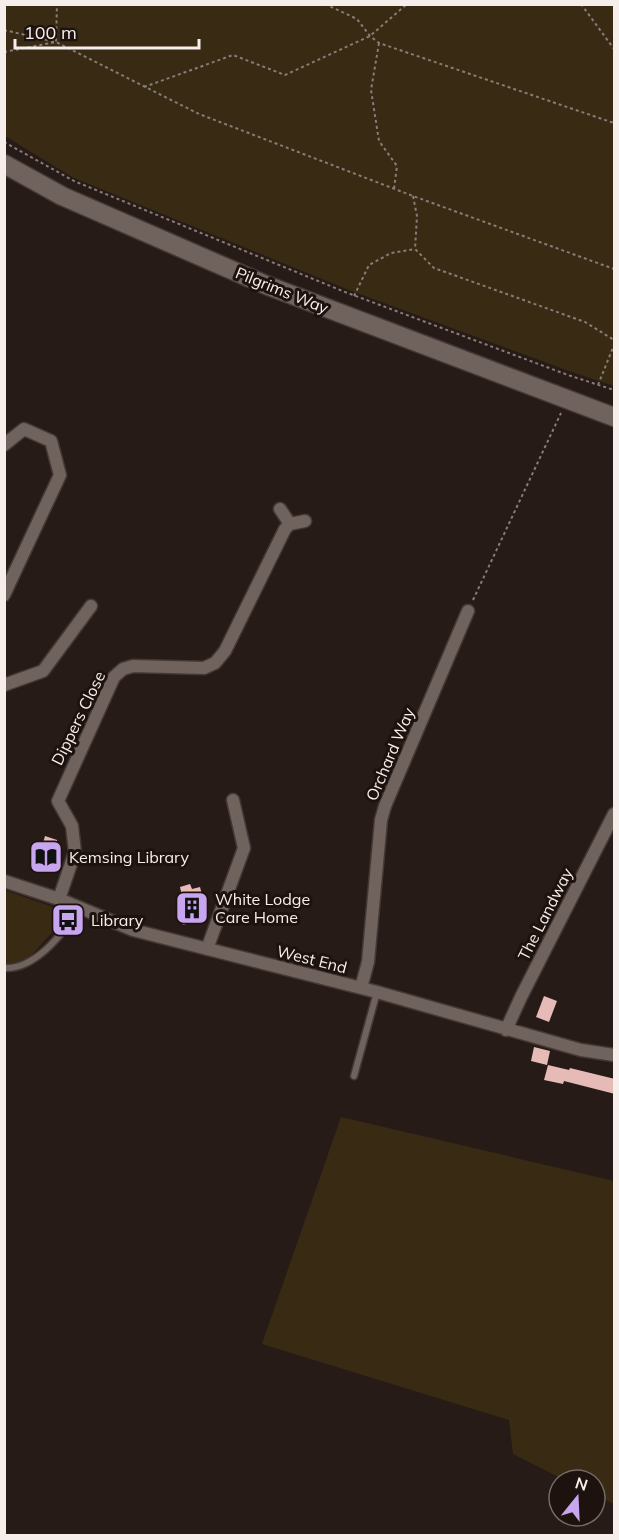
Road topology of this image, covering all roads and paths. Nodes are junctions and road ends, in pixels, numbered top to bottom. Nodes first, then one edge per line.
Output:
1 (57, 4) edge
2 (325, 4) edge
3 (407, 4) edge
4 (581, 4) edge
5 (4, 30) edge
6 (370, 36) junction
7 (56, 42) junction
8 (379, 43) junction
9 (615, 49) edge
10 (4, 52) edge
11 (144, 87) junction
12 (615, 123) edge
13 (4, 142) edge
14 (4, 164) edge
15 (394, 189) junction
16 (413, 196) junction
17 (415, 249) junction
18 (615, 269) edge
19 (354, 296) junction
20 (615, 340) edge
21 (615, 345) edge
22 (598, 385) junction
23 (615, 390) edge
24 (567, 400) junction
25 (615, 417) edge
26 (4, 445) edge
27 (280, 509) dead end
28 (305, 521) dead end
29 (290, 524) junction
30 (4, 595) edge
31 (91, 606) dead end
32 (468, 611) joint
33 (4, 685) edge
34 (233, 800) dead end
35 (615, 814) edge
36 (4, 880) edge
37 (59, 899) junction
38 (81, 908) junction
39 (207, 949) junction
40 (4, 968) edge
41 (361, 988) junction
42 (376, 992) junction
43 (506, 1030) junction
44 (615, 1055) edge
45 (354, 1076) dead end

1 - 7 path
2 - 6 path
3 - 6 path
4 - 9 path
5 - 7 path
6 - 8 path
6 - 11 path
7 - 10 path
7 - 11 path
8 - 12 path
8 - 15 path
11 - 15 path
13 - 19 path
14 - 24 street, Pilgrims Way
15 - 16 path
16 - 17 path
16 - 18 path
17 - 19 path
17 - 20 path
19 - 22 path
21 - 22 path
22 - 23 path
24 - 25 street, Pilgrims Way
24 - 32 path
26 - 30 street
27 - 29 street
28 - 29 street
29 - 37 street, Dippers Close
31 - 33 street
32 - 41 street, Orchard Way
34 - 39 street
35 - 43 street, The Landway
36 - 37 street, West End
37 - 38 street, West End
38 - 39 street, West End
38 - 40 lane
39 - 41 street, West End
41 - 42 street, West End
42 - 43 street, West End
42 - 45 lane
43 - 44 street, West End

